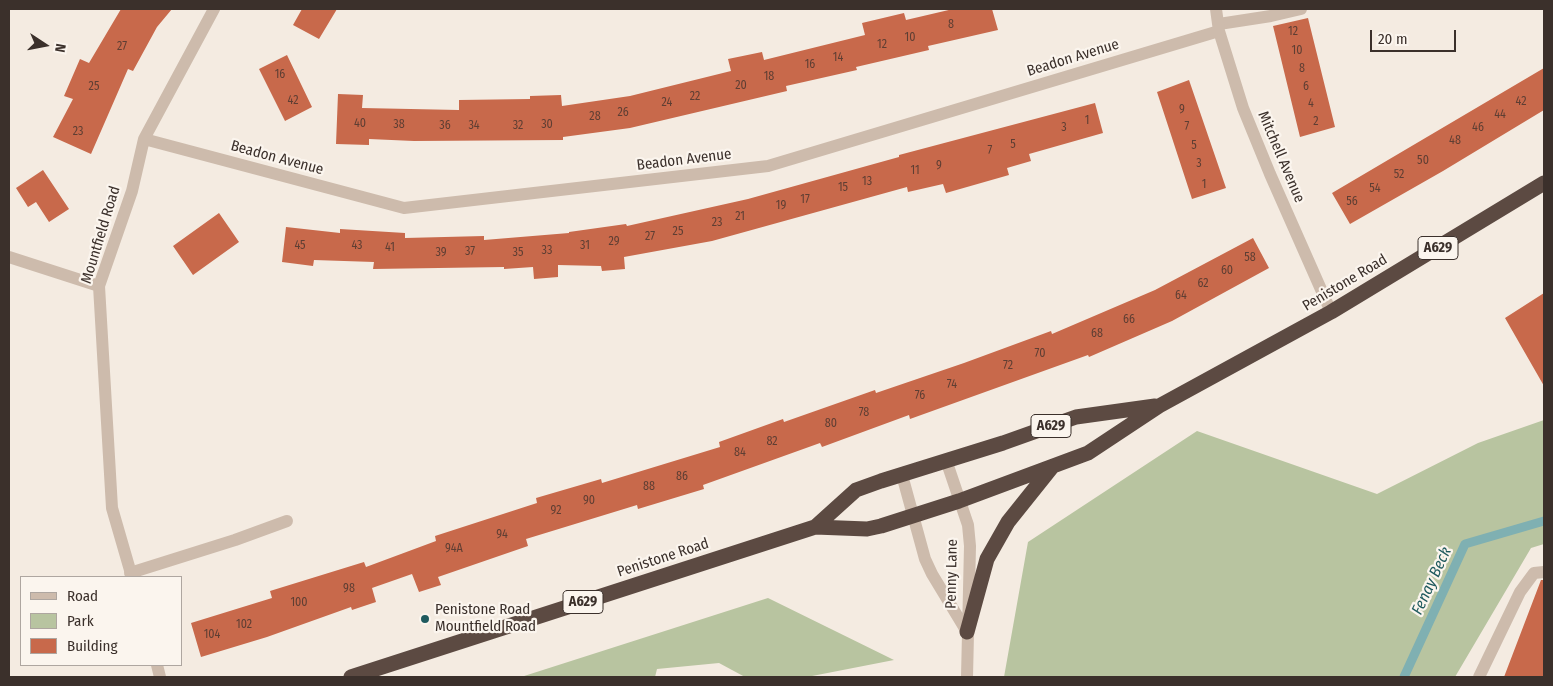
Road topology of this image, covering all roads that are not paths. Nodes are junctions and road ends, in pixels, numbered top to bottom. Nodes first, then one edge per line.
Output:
1 (214, 9) edge
2 (1216, 9) edge
3 (1301, 9) edge
4 (1219, 28) junction
5 (144, 139) junction
6 (1544, 183) edge
7 (9, 257) edge
8 (99, 286) junction
9 (1331, 312) junction
10 (1159, 406) junction
11 (946, 460) junction
12 (1053, 466) junction
13 (902, 475) junction
14 (959, 501) junction
15 (913, 515) junction
16 (287, 522) dead end
17 (815, 527) junction
18 (1544, 572) edge
19 (131, 575) edge
20 (967, 632) junction
21 (351, 677) edge
22 (966, 677) edge
23 (1479, 677) edge

1 - 5 street, Mountfield Road
2 - 4 street, Mitchell Avenue
3 - 4 street, Beadon Avenue
4 - 5 street, Beadon Avenue
4 - 9 street, Mitchell Avenue
5 - 8 street, Mountfield Road
6 - 9 highway, Penistone Road / A629
7 - 8 street
8 - 19 street, Mountfield Road
9 - 10 highway, Penistone Road / A629
10 - 11 highway, Penistone Road / A629
10 - 12 highway, Penistone Road / A629
11 - 13 highway, Penistone Road / A629
11 - 14 street, Penny Lane
12 - 14 highway, Penistone Road / A629
12 - 20 highway
13 - 15 street, Penny Lane
13 - 17 highway, Penistone Road / A629
14 - 15 highway, Penistone Road / A629
14 - 20 street, Penny Lane
15 - 17 highway, Penistone Road / A629
15 - 20 street, Penny Lane
16 - 19 street
17 - 21 highway, Penistone Road / A629
18 - 23 street
20 - 22 street, Penny Lane

